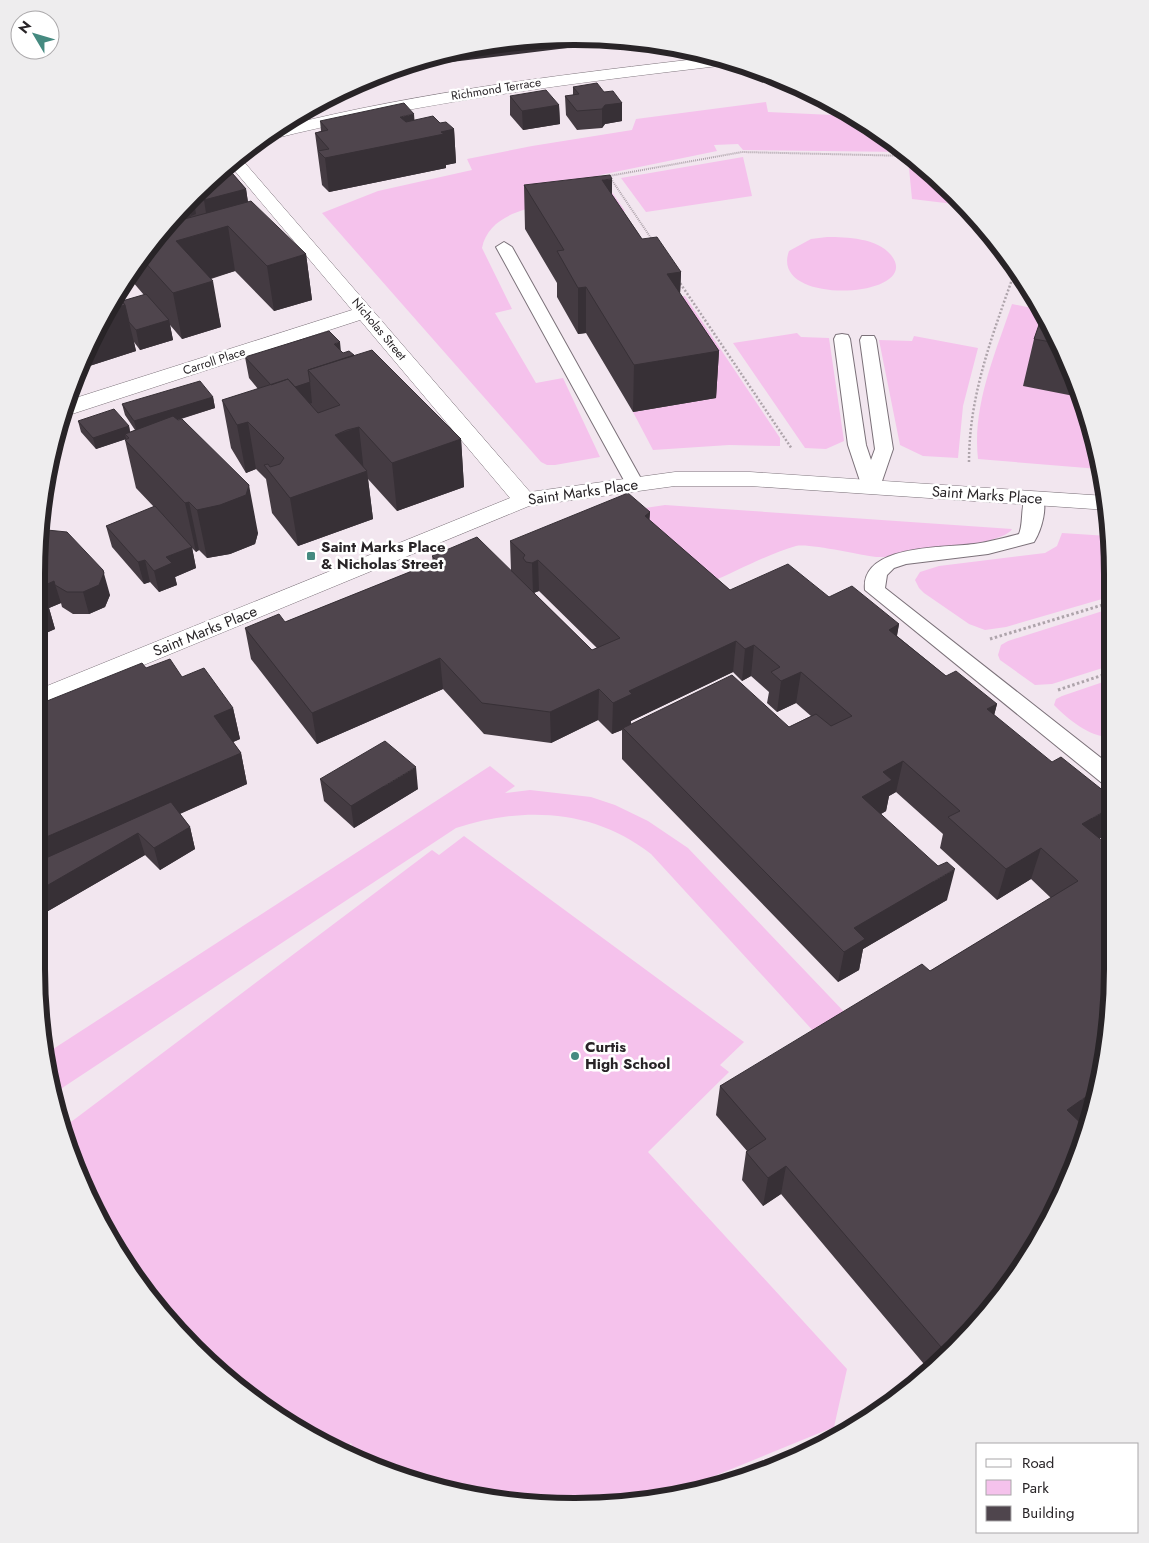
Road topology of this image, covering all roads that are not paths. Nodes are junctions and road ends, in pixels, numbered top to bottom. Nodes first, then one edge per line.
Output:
1 (667, 53) edge
2 (709, 62) edge
3 (423, 85) dead end
4 (288, 129) edge
5 (239, 165) edge
6 (504, 247) dead end
7 (364, 312) junction
8 (842, 339) dead end
9 (868, 340) dead end
10 (72, 406) edge
11 (634, 484) junction
12 (871, 487) junction
13 (1034, 498) junction
14 (524, 500) junction
15 (1099, 502) edge
16 (45, 697) edge
17 (1104, 771) edge

1 - 3 street, Richmond Terrace
2 - 4 street, Richmond Terrace
5 - 7 street, Nicholas Street
6 - 11 lane
7 - 10 street, Carroll Place
7 - 14 street, Nicholas Street
8 - 12 lane
9 - 12 lane
11 - 12 street, Saint Marks Place
11 - 14 street, Saint Marks Place
12 - 13 street, Saint Marks Place
13 - 15 street, Saint Marks Place
13 - 17 lane
14 - 16 street, Saint Marks Place

